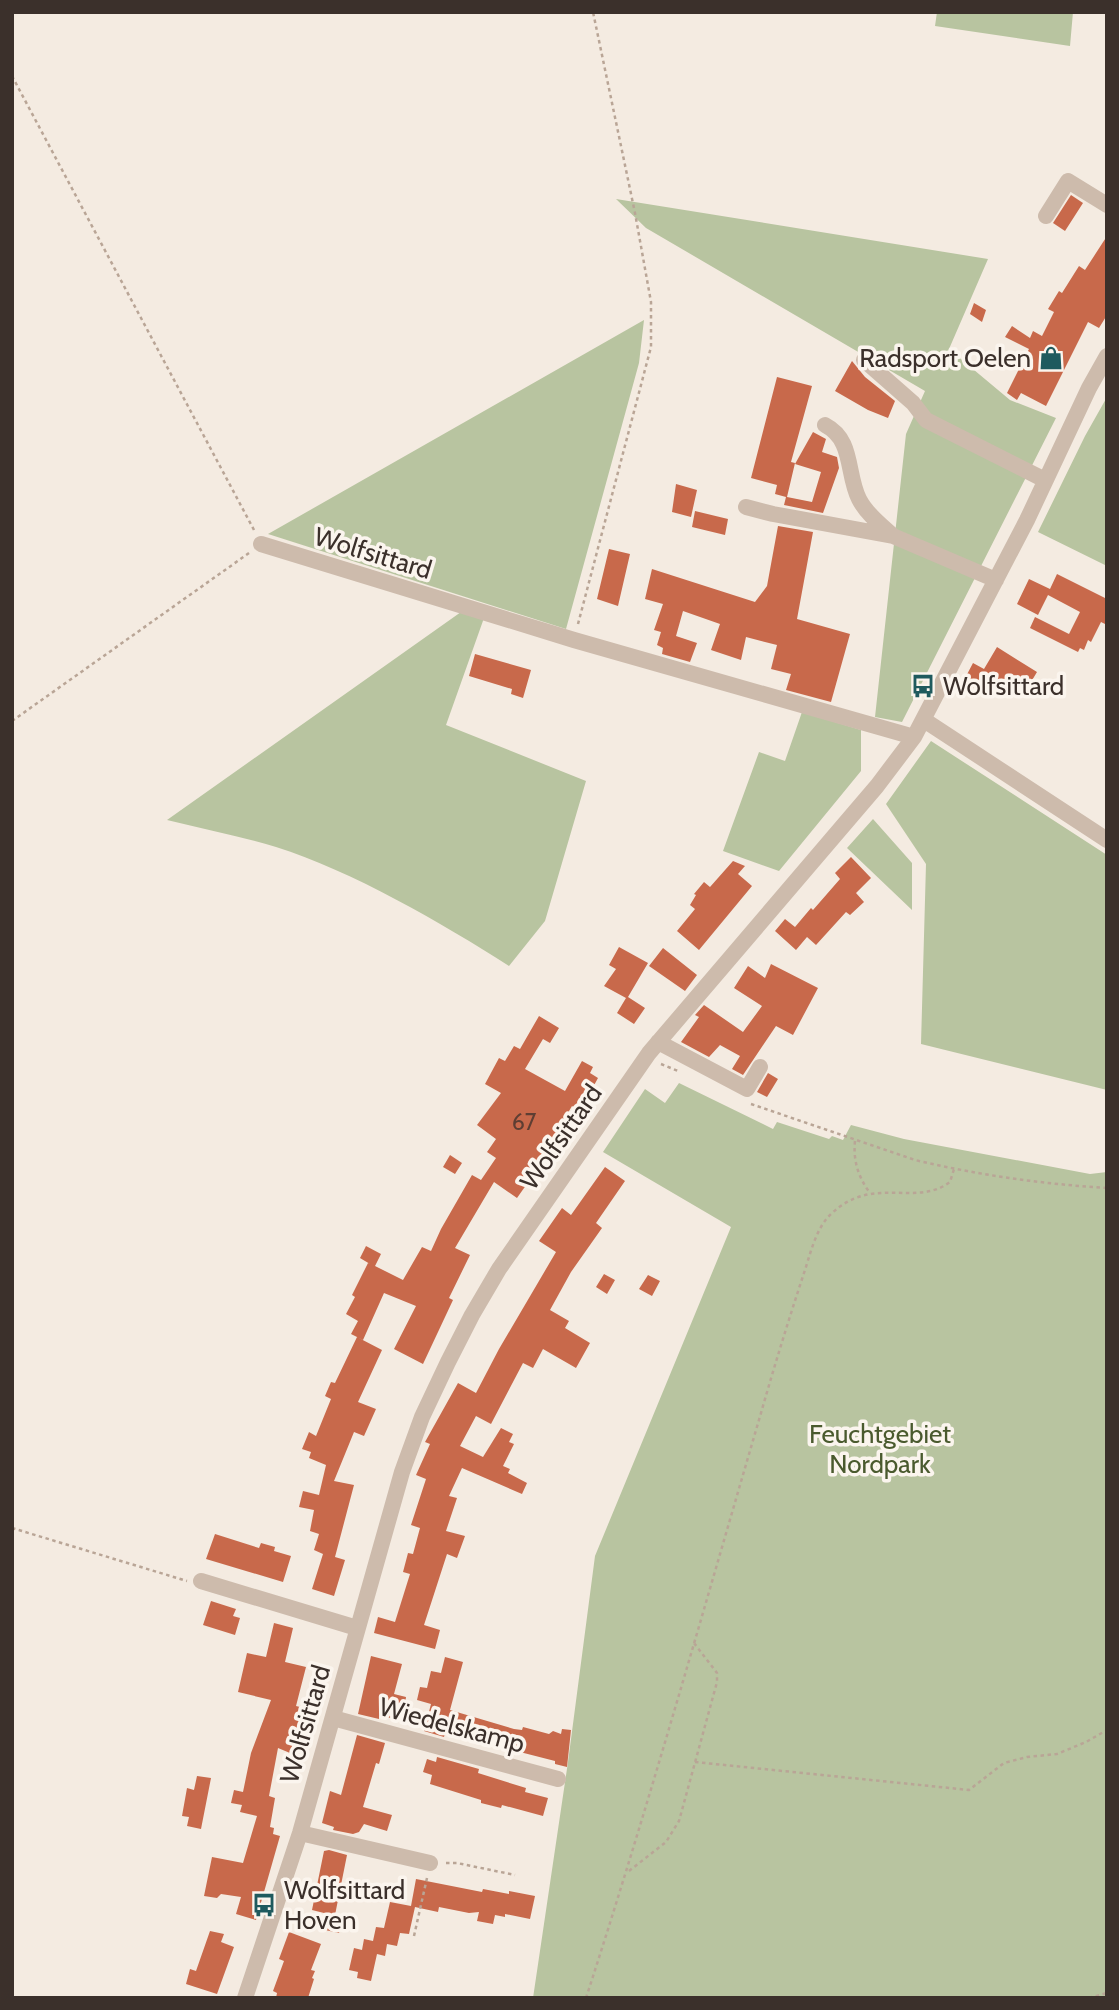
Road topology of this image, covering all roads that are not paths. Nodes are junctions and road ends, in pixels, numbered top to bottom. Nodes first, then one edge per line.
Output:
1 (1107, 205) edge
2 (1046, 216) dead end
3 (1107, 356) edge
4 (864, 360) dead end
5 (825, 425) dead end
6 (1045, 480) junction
7 (746, 508) dead end
8 (893, 536) junction
9 (261, 544) road end
10 (996, 580) junction
11 (925, 720) junction
12 (915, 737) junction
13 (1107, 840) edge
14 (653, 1048) junction
15 (760, 1067) dead end
16 (201, 1581) road end
17 (358, 1629) junction
18 (333, 1718) junction
19 (558, 1779) dead end
20 (300, 1833) junction
21 (430, 1863) road end
22 (245, 1998) edge

1 - 2 street
3 - 6 street, Wolfsittard
4 - 6 street
5 - 8 street
6 - 10 street, Wolfsittard
7 - 8 street
8 - 10 street
9 - 12 street, Wolfsittard
10 - 11 street, Wolfsittard
11 - 12 street, Wolfsittard
11 - 13 street
12 - 14 street, Wolfsittard
14 - 15 street
14 - 17 street, Wolfsittard
16 - 17 street
17 - 18 street, Wolfsittard
18 - 19 street, Wiedelskamp
18 - 20 street, Wolfsittard
20 - 21 street
20 - 22 street, Wolfsittard

